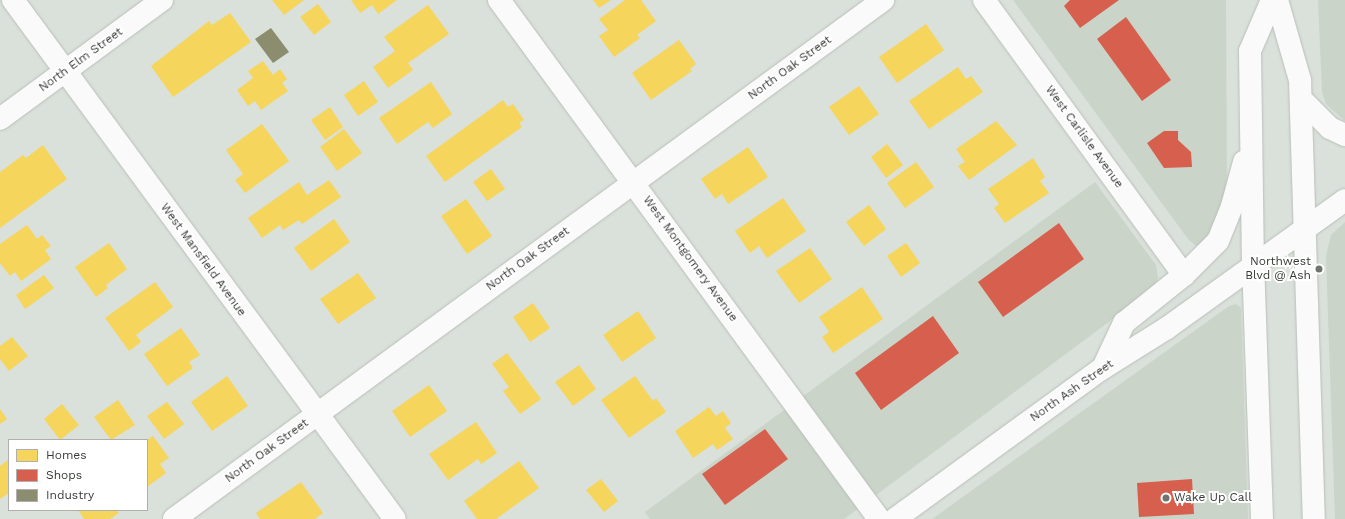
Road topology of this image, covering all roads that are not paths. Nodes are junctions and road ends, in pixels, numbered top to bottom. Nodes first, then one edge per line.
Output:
1 (13, 0) edge
2 (162, 0) edge
3 (499, 0) edge
4 (883, 0) edge
5 (984, 0) edge
6 (1272, 0) edge
7 (1277, 0) edge
8 (65, 72) junction
9 (1301, 99) junction
10 (0, 119) edge
11 (1345, 135) edge
12 (1251, 136) junction
13 (633, 182) junction
14 (1345, 200) edge
15 (1306, 229) junction
16 (1253, 267) junction
17 (1184, 275) junction
18 (1103, 368) junction
19 (317, 414) junction
20 (174, 519) edge
21 (395, 519) edge
22 (879, 519) edge
23 (895, 519) edge
24 (1262, 519) edge
25 (1314, 519) edge

1 - 8 street, West Mansfield Avenue
2 - 8 street, North Elm Street
3 - 13 street, West Montgomery Avenue
4 - 13 street, North Oak Street
5 - 17 street, West Carlisle Avenue
6 - 12 street
7 - 9 street
8 - 10 street, North Elm Street
8 - 19 street, West Mansfield Avenue
9 - 11 street
9 - 15 street
12 - 16 street
12 - 17 street
13 - 19 street, North Oak Street
13 - 22 street, West Montgomery Avenue
14 - 15 street, North Ash Street
15 - 16 street, North Ash Street
15 - 25 street
16 - 18 street, North Ash Street
16 - 24 street
17 - 18 street
18 - 23 street, North Ash Street
19 - 20 street, North Oak Street
19 - 21 street, West Mansfield Avenue

